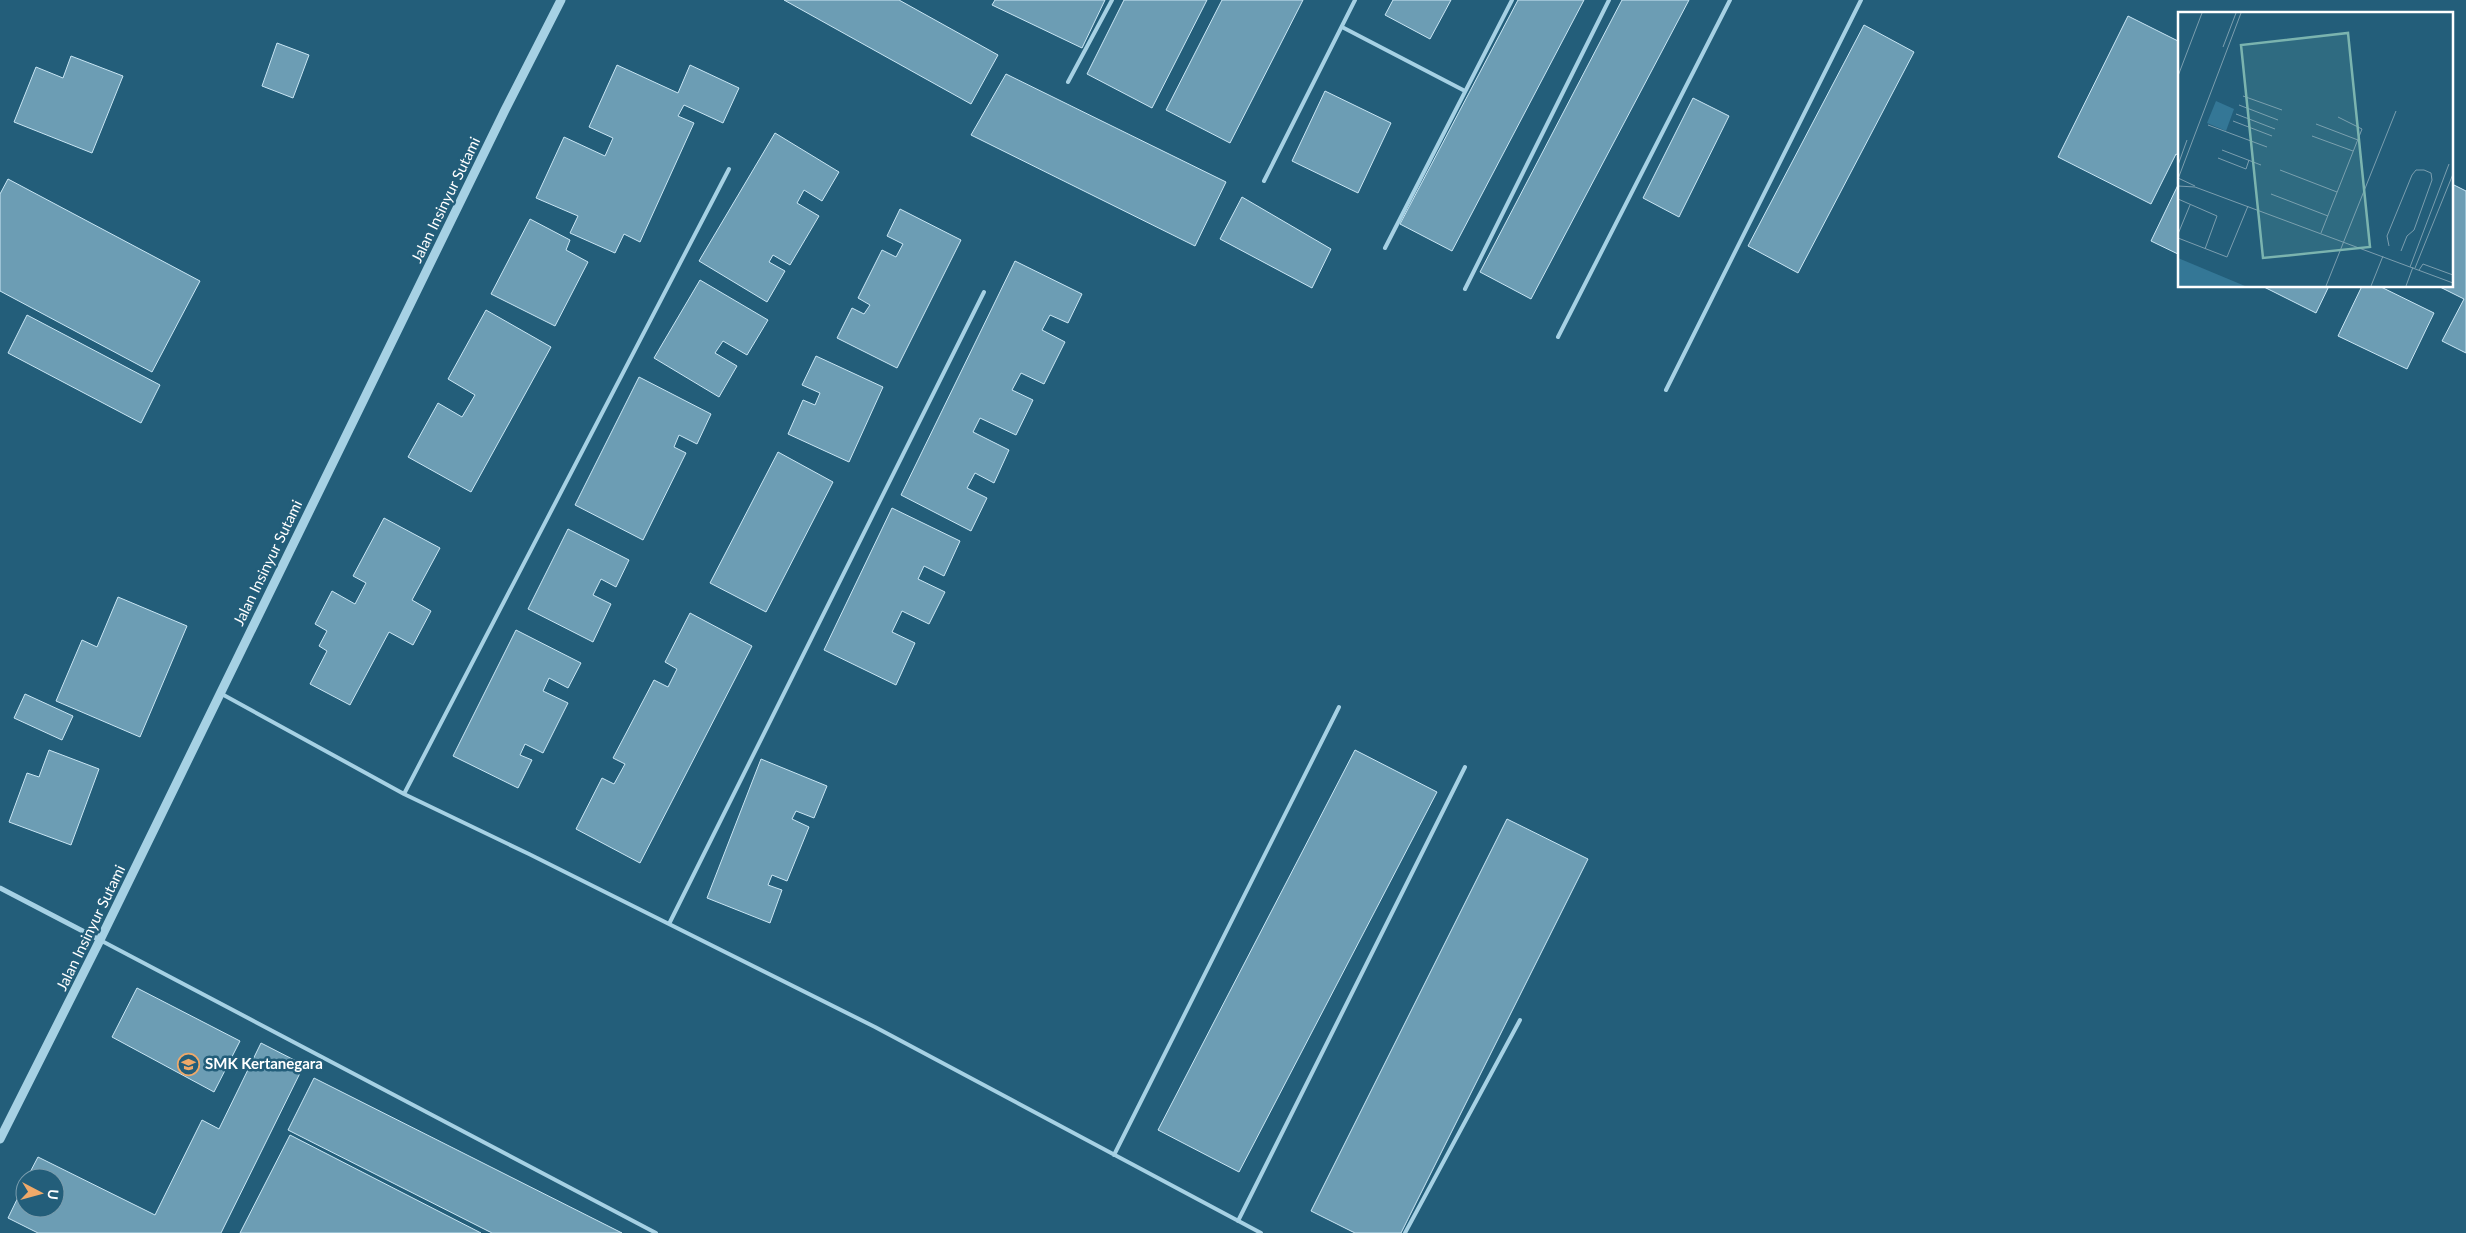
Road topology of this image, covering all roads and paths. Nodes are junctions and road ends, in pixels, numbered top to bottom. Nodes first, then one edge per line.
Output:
1 (561, 0) edge
2 (1112, 0) edge
3 (1355, 0) edge
4 (1512, 0) edge
5 (1609, 0) edge
6 (1730, 0) edge
7 (1861, 0) edge
8 (1342, 27) junction
9 (1068, 82) dead end
10 (1465, 91) junction
11 (729, 169) dead end
12 (1264, 181) dead end
13 (1385, 248) dead end
14 (1465, 289) dead end
15 (984, 292) dead end
16 (1558, 337) dead end
17 (1666, 390) dead end
18 (220, 693) junction
19 (1339, 707) dead end
20 (1465, 767) dead end
21 (404, 794) junction
22 (0, 888) edge
23 (669, 924) junction
24 (100, 940) junction
25 (1520, 1020) dead end
26 (0, 1139) edge
27 (1114, 1155) junction
28 (1238, 1221) junction
29 (656, 1233) edge
30 (1261, 1233) edge
31 (1405, 1233) edge

1 - 18 street, Jalan Insinyur Sutami
2 - 9 lane
3 - 8 lane
4 - 10 lane
5 - 14 lane
6 - 16 lane
7 - 17 lane
8 - 10 lane
8 - 12 lane
10 - 13 lane
11 - 21 lane
15 - 23 lane
18 - 21 lane
18 - 24 street, Jalan Insinyur Sutami
19 - 27 lane
20 - 28 lane
21 - 23 lane
22 - 24 street
23 - 27 lane
24 - 26 street, Jalan Insinyur Sutami
24 - 29 lane
25 - 31 lane
27 - 28 lane
28 - 30 lane

